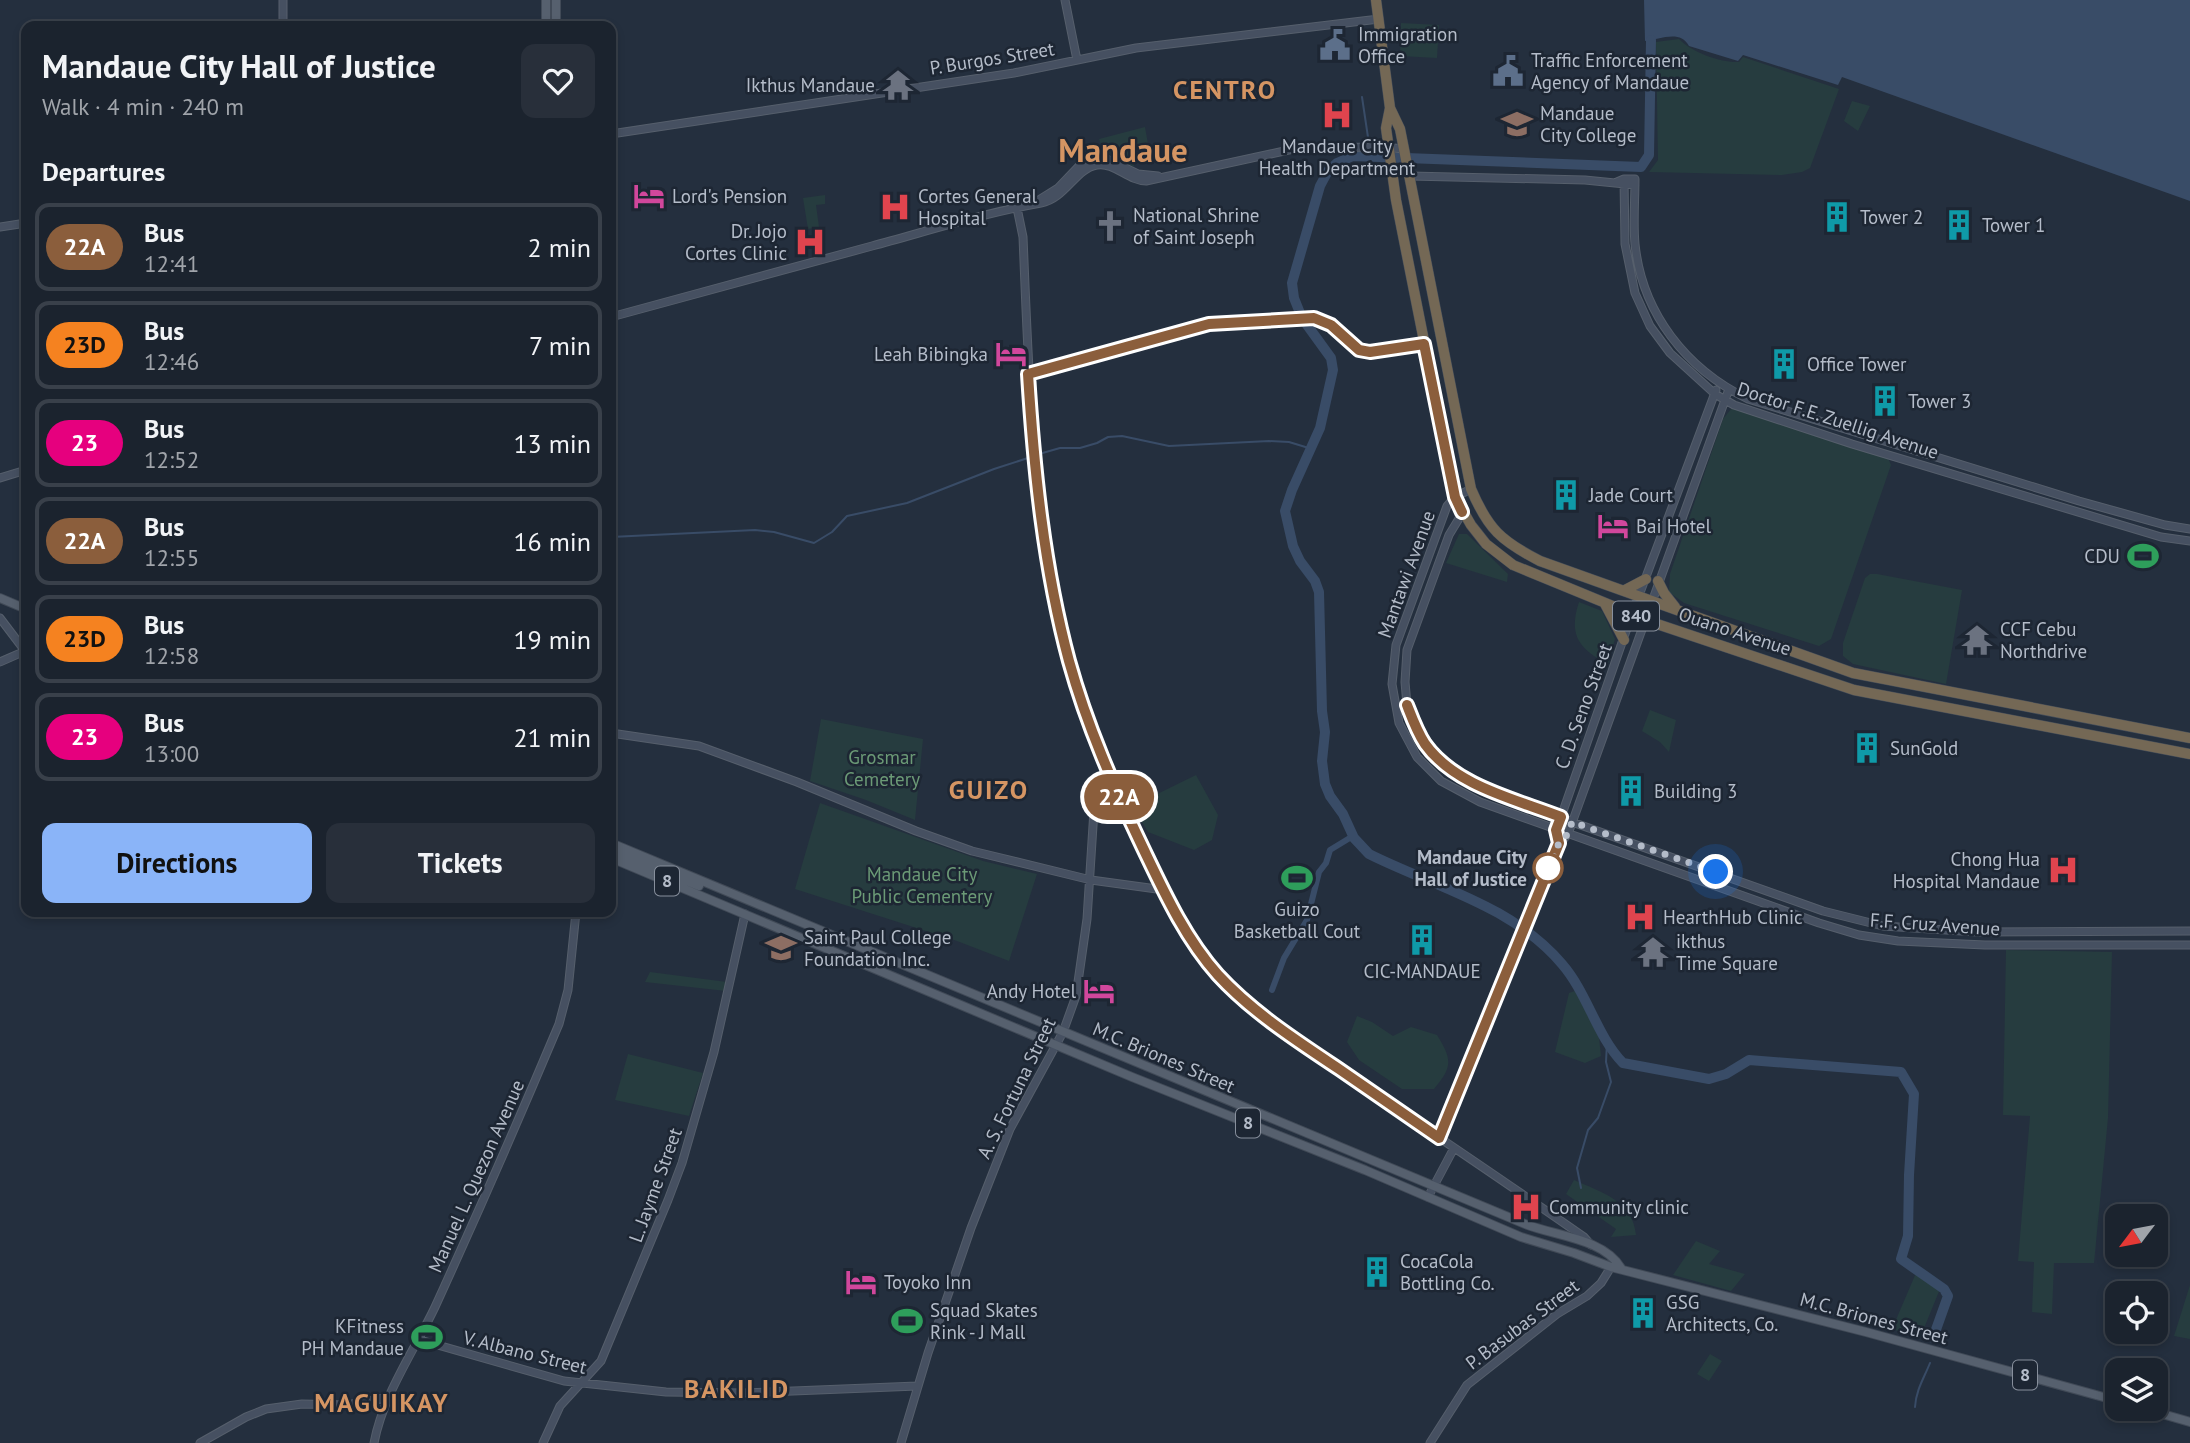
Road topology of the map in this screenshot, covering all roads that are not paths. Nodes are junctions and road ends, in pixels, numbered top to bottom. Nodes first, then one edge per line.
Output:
1 (283, 0) edge
2 (547, 0) edge
3 (556, 0) edge
4 (1065, 0) edge
5 (1376, 0) edge
6 (1379, 19) junction
7 (283, 21) edge
8 (546, 21) edge
9 (556, 21) edge
10 (1077, 60) junction
11 (1390, 108) junction
12 (616, 133) edge
13 (1385, 148) junction
14 (1404, 149) junction
15 (1410, 176) junction
16 (1622, 182) junction
17 (1017, 208) junction
18 (21, 224) edge
19 (0, 228) edge
20 (616, 316) edge
21 (1719, 383) junction
22 (1729, 389) junction
23 (1715, 394) junction
24 (1725, 400) junction
25 (21, 472) edge
26 (0, 478) edge
27 (1471, 489) junction
28 (1455, 497) junction
29 (1462, 512) junction
30 (2190, 529) edge
31 (2190, 541) edge
32 (1646, 579) junction
33 (1658, 581) junction
34 (1625, 590) junction
35 (1640, 595) junction
36 (0, 598) edge
37 (1652, 600) junction
38 (1605, 604) junction
39 (21, 607) edge
40 (1677, 609) junction
41 (1632, 614) junction
42 (0, 618) edge
43 (1645, 620) junction
44 (1624, 640) junction
45 (21, 645) edge
46 (21, 652) edge
47 (0, 662) edge
48 (616, 734) edge
49 (2169, 734) junction
50 (2190, 738) edge
51 (1588, 740) junction
52 (1600, 745) junction
53 (2167, 750) junction
54 (2190, 754) edge
55 (1113, 784) junction
56 (1561, 817) junction
57 (1572, 822) junction
58 (1556, 830) junction
59 (1568, 834) junction
60 (1559, 843) junction
61 (616, 845) edge
62 (616, 853) edge
63 (616, 860) edge
64 (1091, 880) junction
65 (684, 881) junction
66 (1164, 890) junction
67 (729, 894) junction
68 (723, 905) junction
69 (745, 914) junction
70 (575, 917) edge
71 (2190, 931) edge
72 (2190, 945) edge
73 (1063, 1032) junction
74 (1056, 1044) junction
75 (1439, 1138) junction
76 (1454, 1148) junction
77 (1434, 1185) junction
78 (1428, 1197) junction
79 (1591, 1245) junction
80 (1611, 1267) junction
81 (1621, 1268) junction
82 (420, 1340) junction
83 (580, 1384) junction
84 (917, 1386) junction
85 (389, 1397) junction
86 (2105, 1397) edge
87 (2168, 1416) edge
88 (2190, 1422) edge
89 (200, 1443) edge
90 (374, 1443) edge
91 (543, 1443) edge
92 (901, 1443) edge
93 (1430, 1443) edge

1 - 7 street
2 - 8 main road
3 - 9 main road
4 - 10 street
5 - 6 highway, 840
6 - 10 street, P. Burgos Street
6 - 11 highway, 840
10 - 12 street, P. Burgos Street
11 - 13 highway, 840
11 - 14 highway, 840
13 - 14 street
13 - 17 street
13 - 28 highway, Ouano Avenue / 840
14 - 15 highway, Ouano Avenue / 840
15 - 16 street
15 - 27 highway, Ouano Avenue / 840
16 - 21 street, Doctor F.E. Zuellig Avenue
16 - 23 street, Doctor F.E. Zuellig Avenue
17 - 20 street
17 - 55 street
18 - 19 street
21 - 22 street, Doctor F.E. Zuellig Avenue
21 - 23 street, C. D. Seno Street
22 - 24 street, C. D. Seno Street
22 - 30 street, Doctor F.E. Zuellig Avenue
23 - 24 street, Doctor F.E. Zuellig Avenue
23 - 32 street, C. D. Seno Street
24 - 31 street, Doctor F.E. Zuellig Avenue
24 - 33 street, C. D. Seno Street
25 - 26 street
27 - 28 street, Mantawi Avenue
27 - 34 highway, Ouano Avenue / 840
28 - 29 highway, Ouano Avenue / 840
28 - 58 street, Mantawi Avenue
29 - 38 highway, Ouano Avenue / 840
29 - 56 street, Mantawi Avenue
32 - 34 highway
32 - 35 street, C. D. Seno Street
33 - 37 street, C. D. Seno Street
33 - 40 highway
34 - 35 highway, Ouano Avenue / 840
35 - 37 highway, Ouano Avenue / 840
35 - 41 street, C. D. Seno Street
36 - 39 main road
37 - 40 highway, Ouano Avenue / 840
37 - 43 street, C. D. Seno Street
38 - 41 highway, Ouano Avenue / 840
38 - 44 highway
40 - 49 highway, Ouano Avenue / 840
41 - 43 highway, Ouano Avenue / 840
41 - 44 street, C. D. Seno Street
42 - 45 street
43 - 52 street, C. D. Seno Street
43 - 53 highway, Ouano Avenue / 840
44 - 51 street, C. D. Seno Street
46 - 47 street
48 - 64 street
49 - 50 highway, Ouano Avenue / 840
49 - 53 highway
51 - 52 street
51 - 56 street, C. D. Seno Street
52 - 57 street, C. D. Seno Street
53 - 54 highway, Ouano Avenue / 840
55 - 64 street, A. S. Fortuna Street
55 - 66 street
56 - 57 street, Mantawi Avenue
56 - 58 street, C. D. Seno Street
57 - 59 street, C. D. Seno Street
57 - 71 street, F.F. Cruz Avenue
58 - 59 street, Mantawi Avenue
58 - 60 street
59 - 60 street, C. D. Seno Street
59 - 72 street, F.F. Cruz Avenue
60 - 75 street, C. D. Seno Street
61 - 67 main road, M.C. Briones Street / 8
62 - 65 main road, 8
63 - 68 main road, M.C. Briones Street / 8
64 - 66 street
64 - 73 street, A. S. Fortuna Street
65 - 67 main road, M.C. Briones Street / 8
65 - 68 main road, M.C. Briones Street / 8
66 - 75 street
67 - 73 main road, M.C. Briones Street / 8
68 - 69 main road, M.C. Briones Street / 8
69 - 74 main road, M.C. Briones Street / 8
69 - 83 street, L. Jayme Street
70 - 82 street, Manuel L. Quezon Avenue
73 - 74 street, A. S. Fortuna Street
73 - 77 main road, M.C. Briones Street / 8
74 - 78 main road, M.C. Briones Street / 8
74 - 84 street, A. S. Fortuna Street
75 - 76 street
76 - 77 street
76 - 79 street
77 - 78 street
77 - 79 main road, M.C. Briones Street / 8
78 - 80 main road, M.C. Briones Street / 8
79 - 81 main road, M.C. Briones Street / 8
80 - 81 main road, M.C. Briones Street / 8
80 - 93 street, P. Basubas Street
81 - 86 main road, M.C. Briones Street / 8
82 - 83 street, V. Albano Street
82 - 85 street, Manuel L. Quezon Avenue
83 - 84 street, V. Albano Street
83 - 91 street, L. Jayme Street
84 - 92 street, A. S. Fortuna Street
85 - 89 street
85 - 90 street, Manuel L. Quezon Avenue
87 - 88 main road

